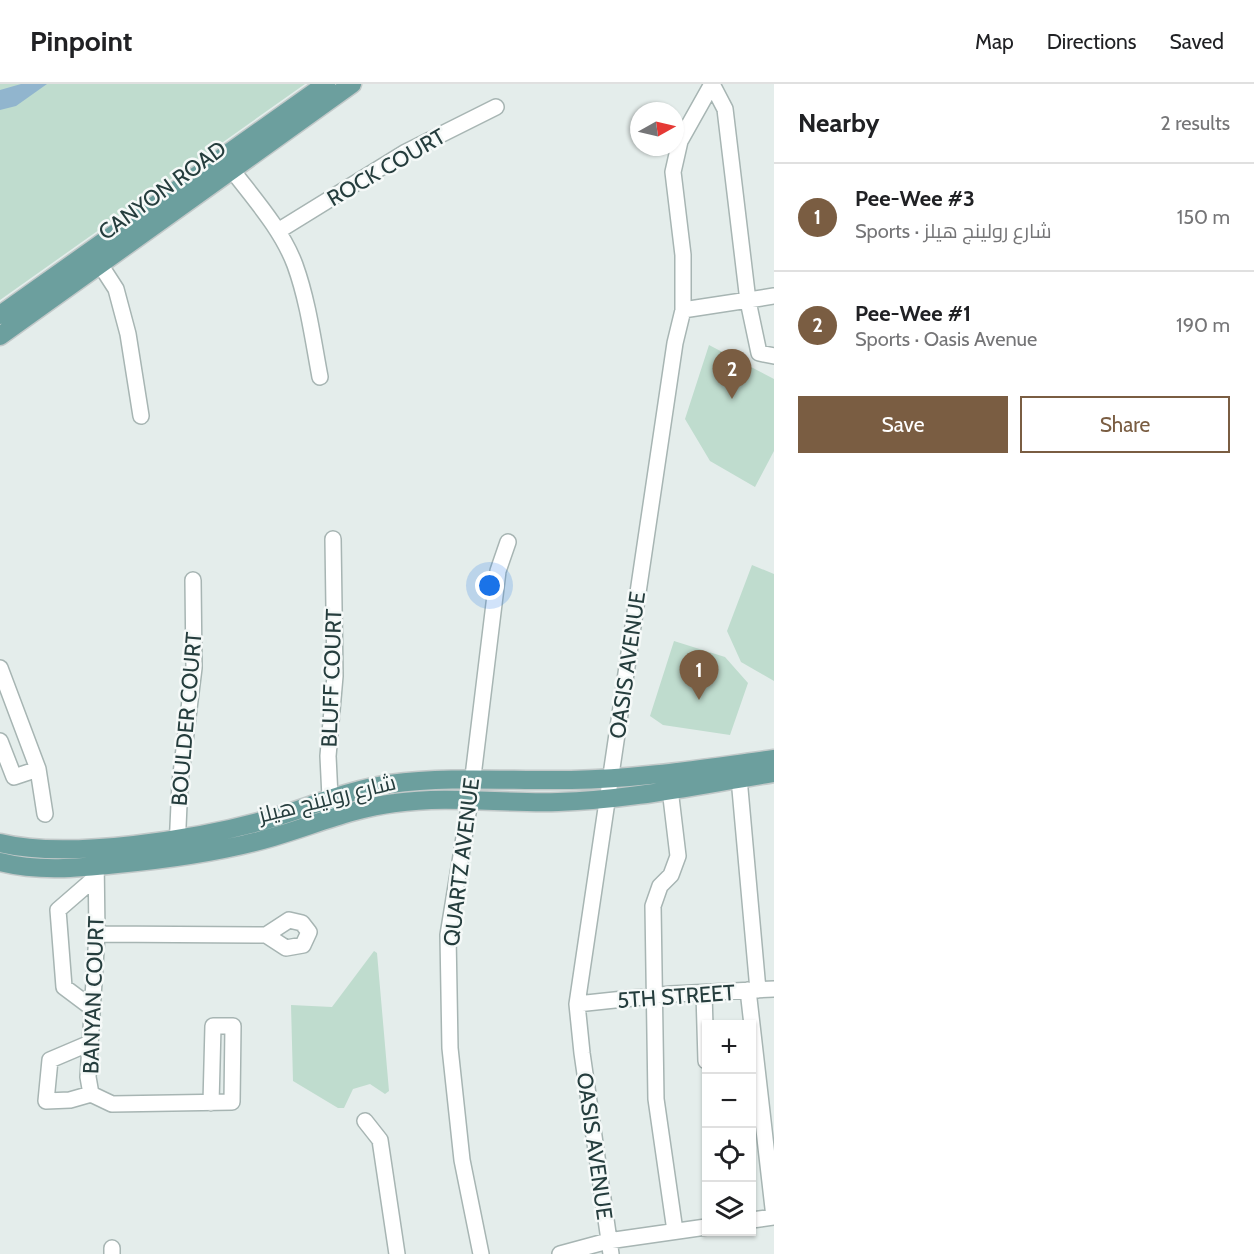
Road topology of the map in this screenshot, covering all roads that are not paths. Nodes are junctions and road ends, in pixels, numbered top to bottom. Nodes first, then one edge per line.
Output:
1 (326, 84) edge
2 (352, 84) edge
3 (712, 84) edge
4 (496, 107) dead end
5 (232, 170) junction
6 (278, 231) junction
7 (96, 257) junction
8 (774, 296) edge
9 (748, 301) junction
10 (683, 310) junction
11 (0, 315) edge
12 (0, 336) edge
13 (774, 356) edge
14 (320, 377) dead end
15 (141, 416) dead end
16 (333, 539) dead end
17 (508, 542) dead end
18 (193, 580) dead end
19 (0, 668) edge
20 (26, 735) junction
21 (0, 742) edge
22 (774, 759) edge
23 (38, 769) junction
24 (774, 773) edge
25 (611, 777) junction
26 (740, 778) junction
27 (471, 781) junction
28 (670, 789) junction
29 (608, 798) junction
30 (329, 799) junction
31 (470, 801) junction
32 (45, 814) dead end
33 (331, 818) junction
34 (176, 839) junction
35 (0, 843) edge
36 (96, 847) junction
37 (178, 858) junction
38 (0, 862) edge
39 (97, 871) junction
40 (97, 934) junction
41 (266, 935) dead end
42 (774, 989) edge
43 (753, 990) junction
44 (704, 993) junction
45 (656, 996) junction
46 (578, 1004) junction
47 (92, 1008) junction
48 (705, 1020) edge
49 (90, 1043) junction
50 (92, 1094) junction
51 (211, 1102) junction
52 (365, 1121) dead end
53 (774, 1217) edge
54 (756, 1219) edge
55 (702, 1228) edge
56 (675, 1231) junction
57 (610, 1247) edge
58 (397, 1254) edge
59 (481, 1254) edge
60 (560, 1254) edge

1 - 7 main road, CANYON ROAD
2 - 5 main road, CANYON ROAD
3 - 9 street
3 - 10 street, OASIS AVENUE
4 - 6 street, ROCK COURT
5 - 6 street
5 - 7 main road, CANYON ROAD
6 - 14 street
7 - 11 main road, CANYON ROAD
7 - 12 main road, CANYON ROAD
7 - 15 street
8 - 9 street
9 - 10 street
9 - 13 street
10 - 25 street, OASIS AVENUE
16 - 30 street, BLUFF COURT
17 - 27 street, QUARTZ AVENUE
18 - 34 street, BOULDER COURT
19 - 20 street
20 - 21 street
20 - 23 street
21 - 23 street
22 - 25 main road, شارع رولينج هيلز
23 - 32 street
24 - 26 main road, شارع رولينج هيلز
25 - 27 main road, شارع رولينج هيلز
25 - 29 street, OASIS AVENUE
26 - 28 main road, شارع رولينج هيلز
26 - 43 street
27 - 30 main road, شارع رولينج هيلز
27 - 31 street, QUARTZ AVENUE
28 - 29 main road, شارع رولينج هيلز
28 - 45 street
29 - 31 main road, شارع رولينج هيلز
29 - 46 street, OASIS AVENUE
30 - 33 street, BLUFF COURT
30 - 34 main road, شارع رولينج هيلز
31 - 33 main road, شارع رولينج هيلز
31 - 59 street, QUARTZ AVENUE
33 - 37 main road, شارع رولينج هيلز
34 - 36 main road, شارع رولينج هيلز
34 - 37 street, BOULDER COURT
35 - 36 main road, شارع رولينج هيلز
36 - 39 street, BANYAN COURT
37 - 39 main road, شارع رولينج هيلز
38 - 39 main road, شارع رولينج هيلز
39 - 40 street, BANYAN COURT
39 - 47 street
40 - 41 street
40 - 47 street, BANYAN COURT
42 - 43 street, 5TH STREET
43 - 44 street, 5TH STREET
43 - 53 street
44 - 45 street, 5TH STREET
44 - 48 street
45 - 46 street, 5TH STREET
45 - 56 street
46 - 57 street, OASIS AVENUE
47 - 49 street, BANYAN COURT
49 - 50 street, BANYAN COURT
49 - 50 street
50 - 51 street, BANYAN COURT
51 - 51 street, BANYAN COURT
52 - 58 street
53 - 54 street
55 - 56 street
56 - 57 street
57 - 60 street

